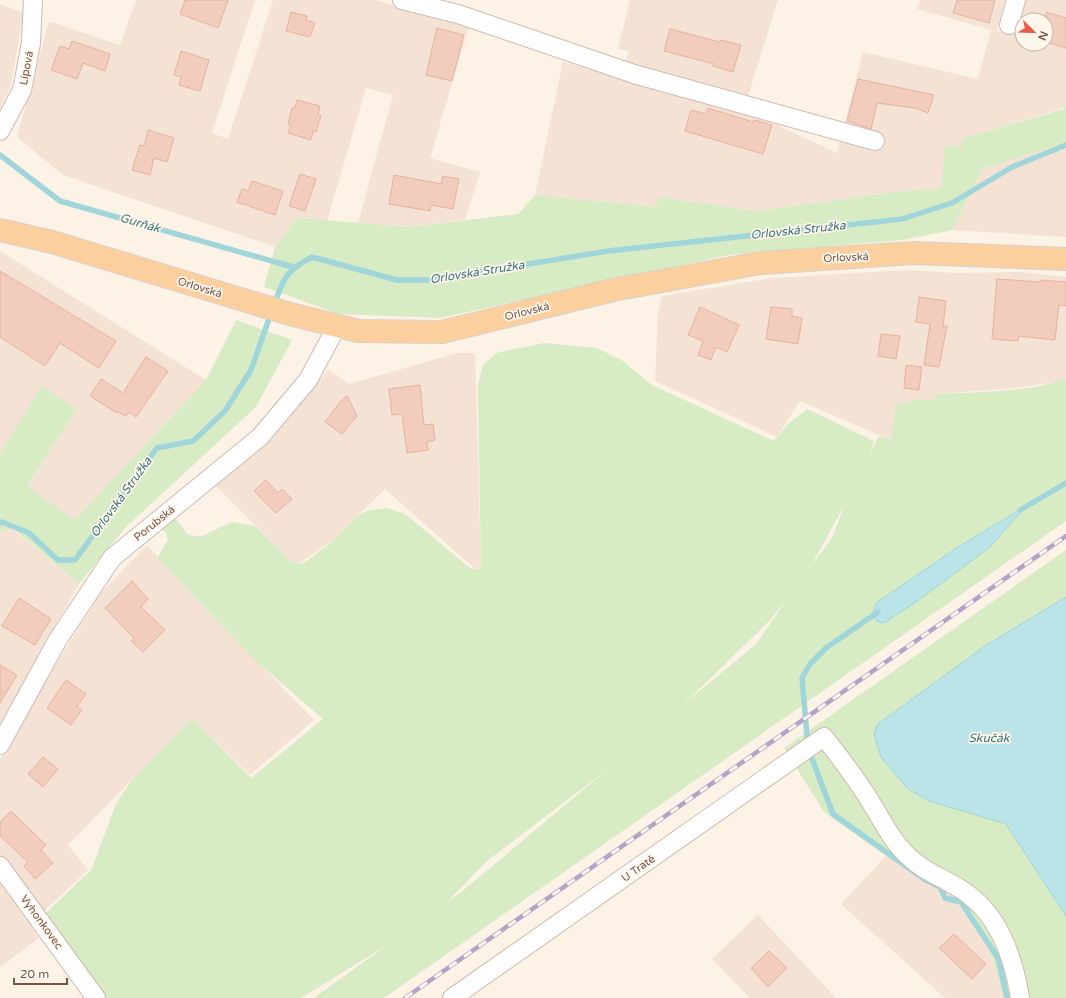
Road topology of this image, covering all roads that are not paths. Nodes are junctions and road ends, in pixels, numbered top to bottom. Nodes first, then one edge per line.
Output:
1 (33, 0) edge
2 (402, 0) edge
3 (1016, 0) edge
4 (1009, 25) dead end
5 (0, 131) edge
6 (875, 141) dead end
7 (0, 230) edge
8 (1066, 259) edge
9 (337, 326) junction
10 (0, 745) edge
11 (0, 866) edge
12 (96, 998) edge
13 (452, 998) edge
14 (1020, 998) edge

1 - 5 street, Lípová
2 - 6 street
3 - 4 street
7 - 9 main road, Orlovská
8 - 9 main road, Orlovská
9 - 10 street, Porubská
11 - 12 street, Vyhonkovec
13 - 14 street, U Tratě

